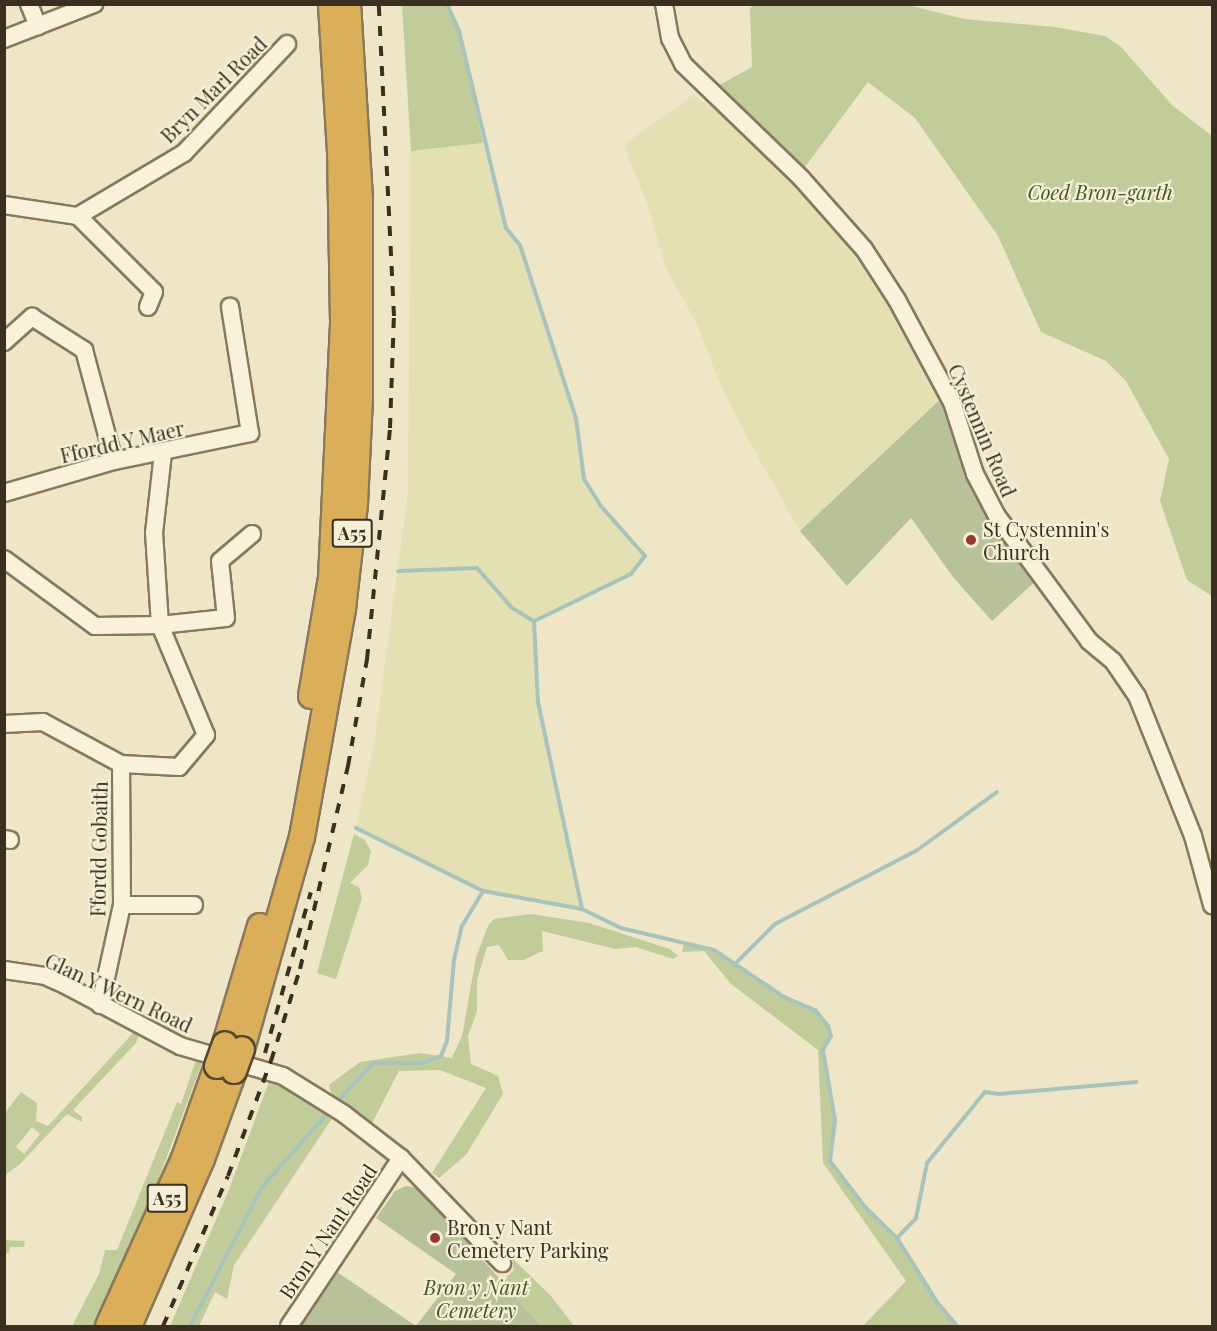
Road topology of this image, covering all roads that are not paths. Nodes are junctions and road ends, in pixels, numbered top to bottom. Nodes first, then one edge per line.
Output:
1 (29, 4) edge
2 (94, 4) edge
3 (331, 4) edge
4 (348, 4) edge
5 (664, 4) edge
6 (38, 27) junction
7 (4, 39) edge
8 (287, 44) dead end
9 (4, 205) edge
10 (78, 216) junction
11 (148, 307) dead end
12 (230, 307) dead end
13 (4, 342) edge
14 (163, 453) junction
15 (114, 461) junction
16 (4, 493) edge
17 (252, 534) dead end
18 (4, 559) edge
19 (160, 626) junction
20 (4, 724) edge
21 (121, 764) junction
22 (122, 905) junction
23 (194, 905) dead end
24 (1212, 905) edge
25 (4, 970) edge
26 (100, 1005) junction
27 (230, 1058) junction
28 (401, 1158) junction
29 (502, 1263) dead end
30 (108, 1326) edge
31 (129, 1326) edge
32 (289, 1326) edge

1 - 6 street
2 - 6 street
3 - 27 highway, A55
4 - 27 highway, A55
5 - 24 street, Cystennin Road
6 - 7 street
8 - 10 street, Bryn Marl Road
9 - 10 street
10 - 11 street
12 - 14 street, Ffordd Y Maer
13 - 15 street
14 - 15 street, Ffordd Y Maer
14 - 19 street
15 - 16 street, Ffordd Y Maer
17 - 19 street
18 - 19 street
19 - 21 street
20 - 21 street
21 - 22 street, Ffordd Gobaith
22 - 23 street
22 - 26 street, Ffordd Gobaith
25 - 26 street, Glan Y Wern Road
26 - 28 street, Glan Y Wern Road
27 - 30 highway, A55
27 - 31 highway, A55
28 - 29 street, Glan Y Wern Road
28 - 32 street, Bron Y Nant Road

